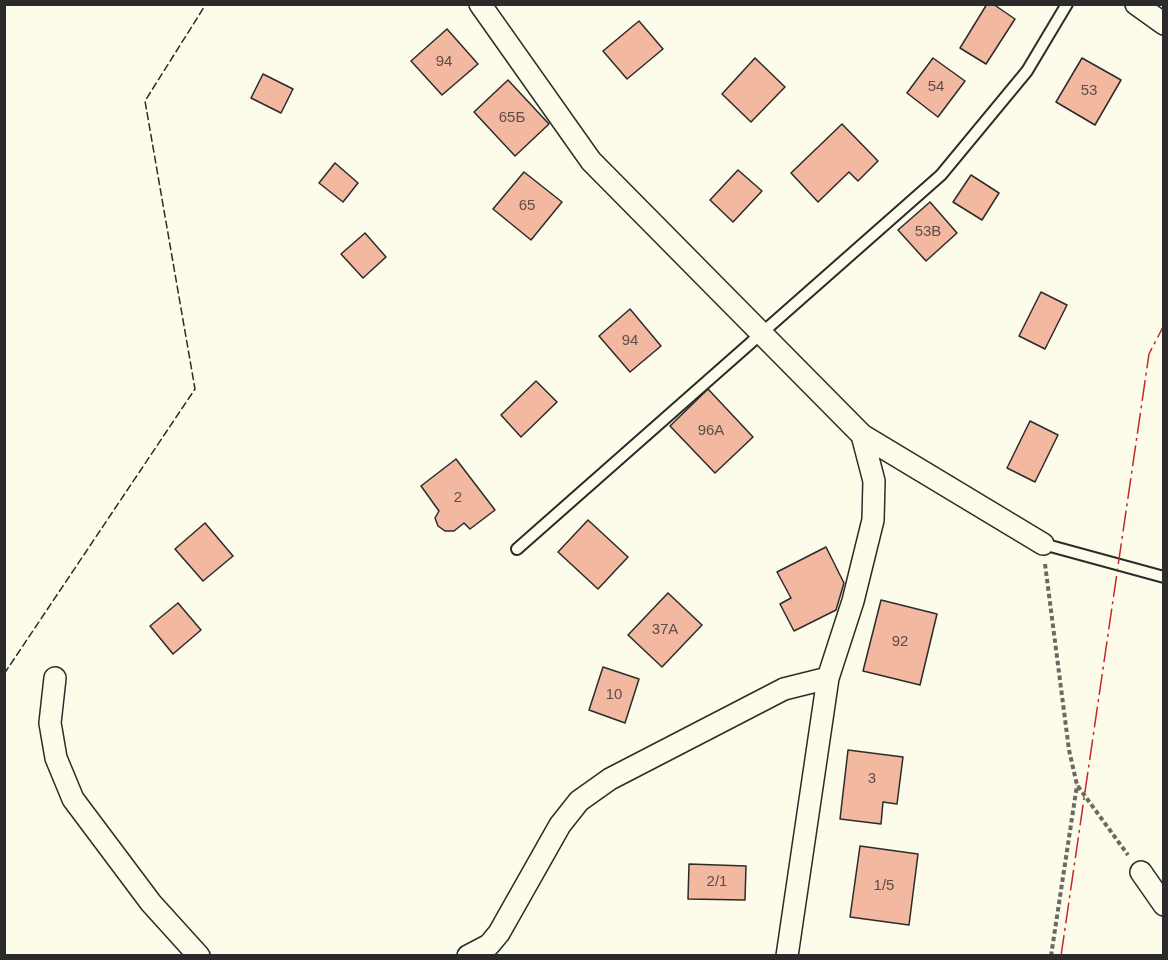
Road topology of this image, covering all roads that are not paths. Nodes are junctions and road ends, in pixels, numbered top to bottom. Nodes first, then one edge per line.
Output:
1 (480, 4) edge
2 (1067, 4) edge
3 (1136, 4) edge
4 (1164, 24) edge
5 (762, 335) junction
6 (862, 435) junction
7 (1043, 544) joint
8 (517, 549) dead end
9 (1164, 577) edge
10 (55, 678) dead end
11 (828, 678) junction
12 (1141, 873) road end
13 (1164, 905) edge
14 (199, 956) edge
15 (468, 956) edge
16 (787, 956) edge

1 - 5 street
2 - 5 lane
3 - 4 street
5 - 6 street
5 - 8 lane
6 - 7 street
6 - 11 street
7 - 9 lane
10 - 14 street
11 - 15 street
11 - 16 street
12 - 13 street

